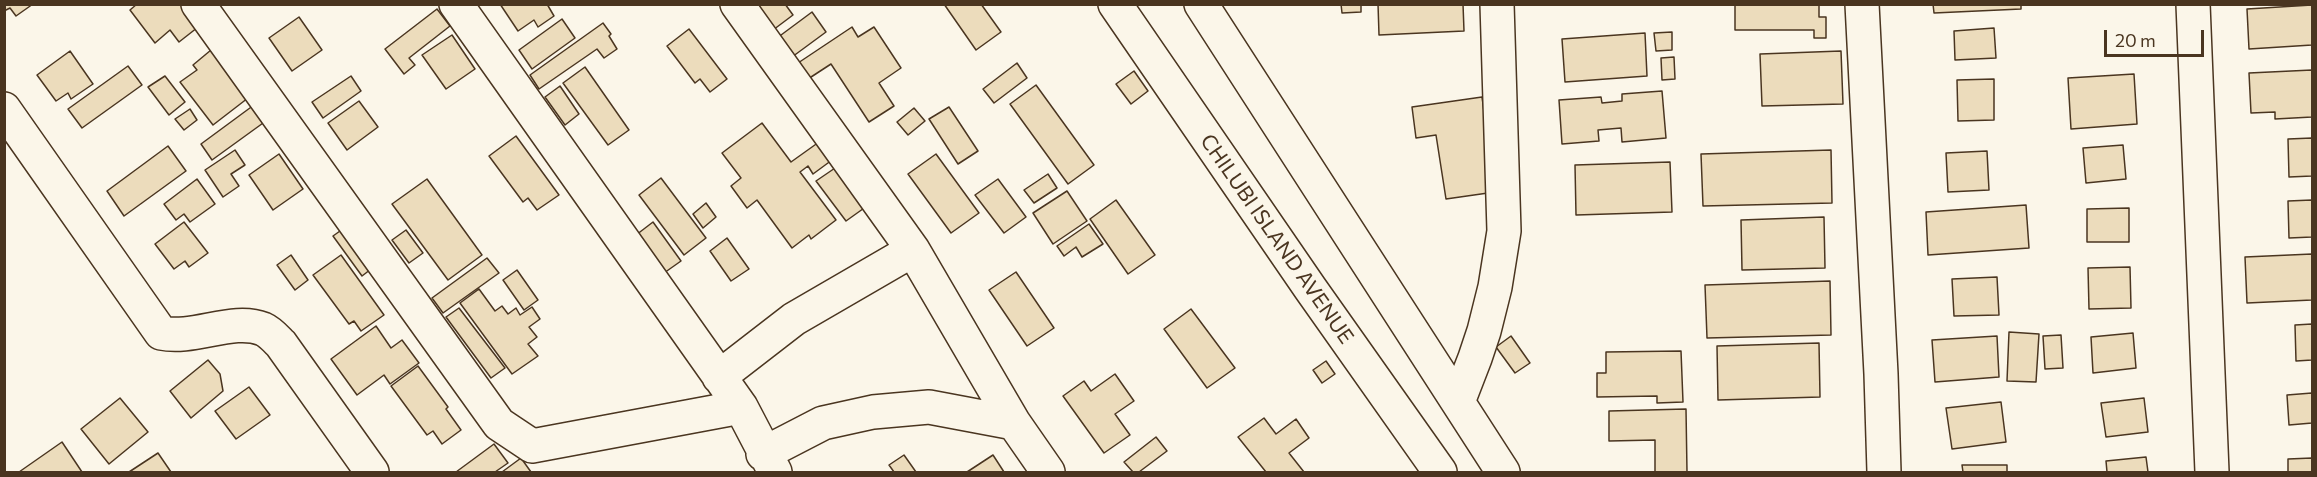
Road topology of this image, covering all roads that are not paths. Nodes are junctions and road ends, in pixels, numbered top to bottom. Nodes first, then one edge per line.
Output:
1 (198, 4) edge
2 (456, 4) edge
3 (737, 4) edge
4 (1115, 4) edge
5 (1201, 4) edge
6 (1497, 4) edge
7 (1862, 4) edge
8 (2193, 4) edge
9 (4, 109) edge
10 (913, 250) junction
11 (719, 377) junction
12 (1458, 402) junction
13 (741, 407) junction
14 (1014, 423) junction
15 (769, 463) edge
16 (372, 472) edge
17 (1048, 472) edge
18 (1440, 472) edge
19 (1503, 472) edge
20 (1884, 472) edge
21 (2212, 472) edge

1 - 13 street
2 - 11 street
3 - 10 street
4 - 18 street, CHILUBI ISLAND AVENUE
5 - 12 street
6 - 12 street
7 - 20 street
8 - 21 street
9 - 16 street
10 - 11 street
10 - 14 street
11 - 13 street
12 - 19 street
13 - 15 street
14 - 15 street
14 - 17 street

